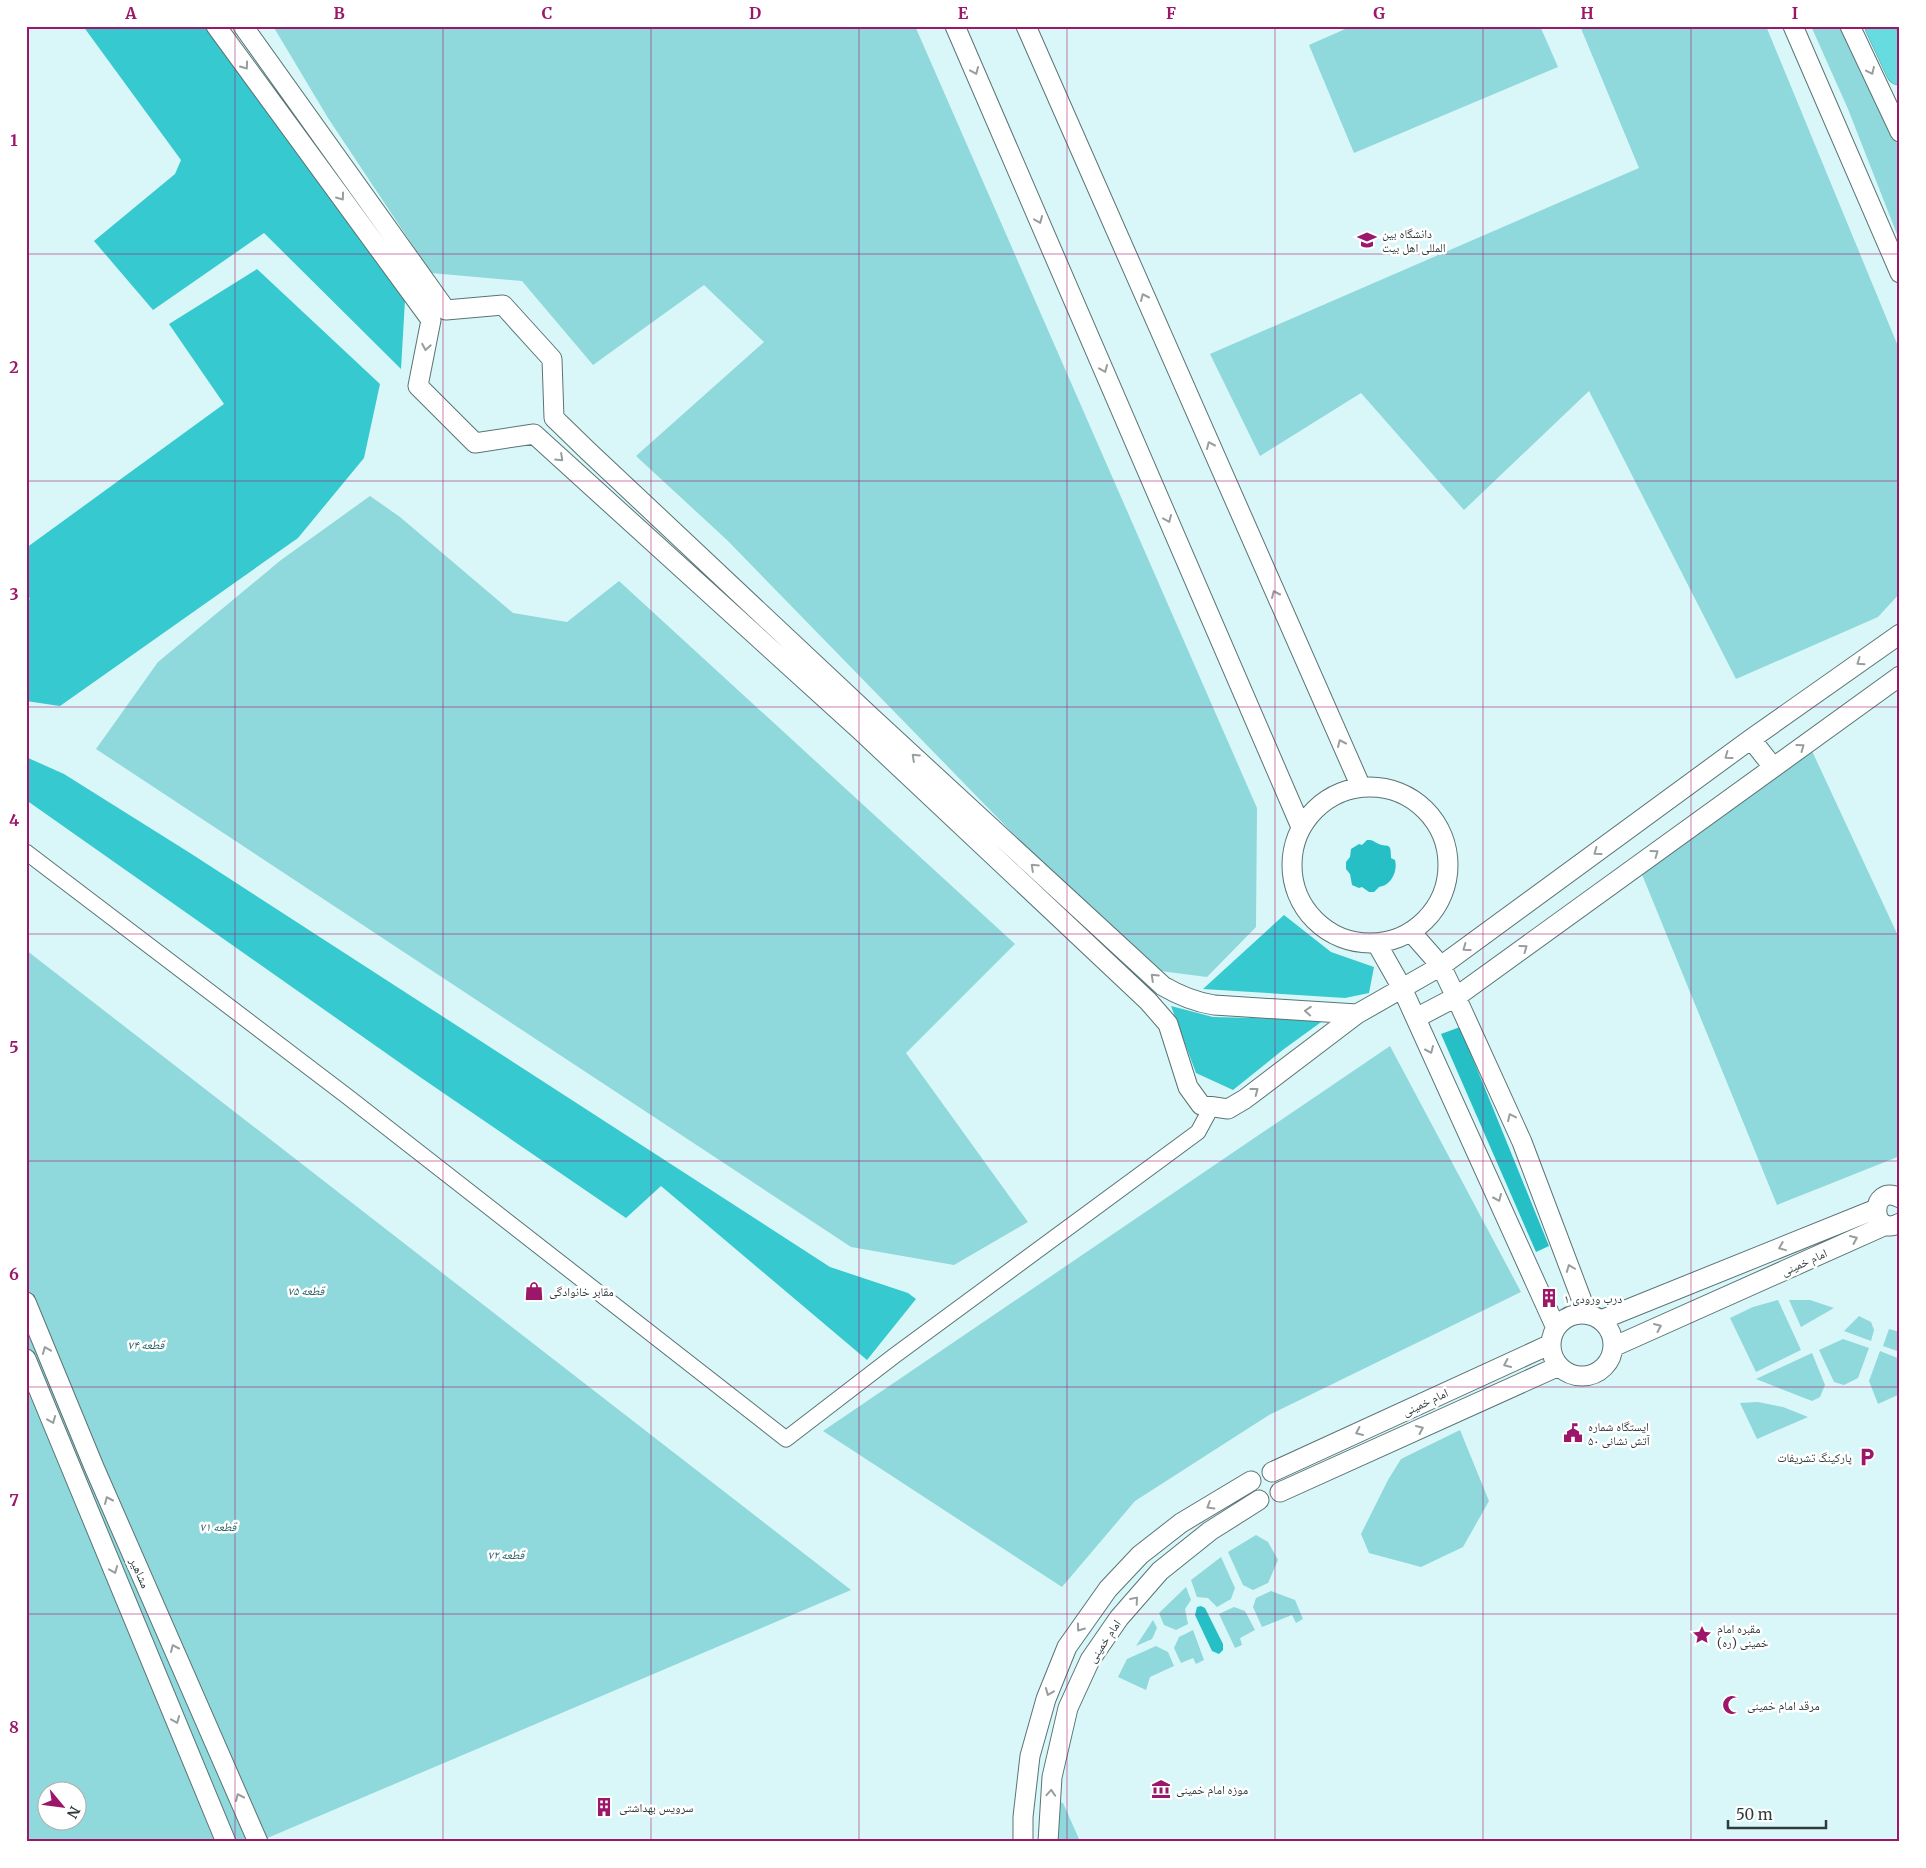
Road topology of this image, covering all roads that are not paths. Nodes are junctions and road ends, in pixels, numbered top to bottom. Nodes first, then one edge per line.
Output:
1 (216, 26) edge
2 (243, 26) edge
3 (955, 26) edge
4 (1026, 26) edge
5 (1793, 26) edge
6 (1850, 26) edge
7 (1878, 26) edge
8 (1900, 71) edge
9 (1900, 132) edge
10 (1900, 273) edge
11 (446, 310) junction
12 (430, 320) junction
13 (554, 418) junction
14 (534, 434) junction
15 (1900, 634) edge
16 (1900, 676) edge
17 (1751, 739) junction
18 (1773, 767) junction
19 (1361, 787) junction
20 (1301, 827) junction
21 (26, 852) edge
22 (1411, 932) junction
23 (1377, 944) junction
24 (1441, 966) junction
25 (1402, 988) junction
26 (1456, 998) junction
27 (1357, 1014) junction
28 (1416, 1018) junction
29 (1211, 1108) junction
30 (1899, 1196) edge
31 (1876, 1209) junction
32 (1893, 1224) edge
33 (26, 1302) edge
34 (1594, 1317) junction
35 (1554, 1336) junction
36 (1613, 1347) junction
37 (26, 1359) edge
38 (1559, 1366) junction
39 (1272, 1472) junction
40 (1251, 1481) junction
41 (1280, 1492) junction
42 (1259, 1500) junction
43 (226, 1842) edge
44 (258, 1842) edge
45 (1023, 1842) edge
46 (1048, 1842) edge

1 -> 12 street
2 - 11 street
3 -> 20 street
19 -> 4 street
5 - 10 street
6 -> 9 street
7 - 8 highway
11 - 12 street
11 - 13 street
12 -> 14 street
13 - 14 street
27 -> 13 street
14 -> 29 street
15 -> 17 street
18 -> 16 street
17 - 18 street
17 -> 24 street
26 -> 18 street
19 - 20 street
19 - 22 street
20 - 23 street
21 - 29 street
22 - 23 street
22 - 24 street
23 - 25 street
24 - 25 street
24 - 26 street
25 - 27 street
25 - 28 street
26 - 28 street
34 -> 26 street
29 -> 27 street
28 -> 35 street
30 - 31 street, امام خمینی
31 - 32 street
31 -> 34 street, امام خمینی
36 -> 32 street, امام خمینی
44 -> 33 street, مشاهیر
34 - 35 street
34 - 36 street
35 - 38 street
35 -> 39 street, امام خمینی
36 - 38 street
37 -> 43 street, مشاهیر
41 -> 38 street, امام خمینی
39 - 40 street
39 - 41 street
40 - 42 street
40 -> 45 street
41 - 42 street
46 -> 42 street, امام خمینی

